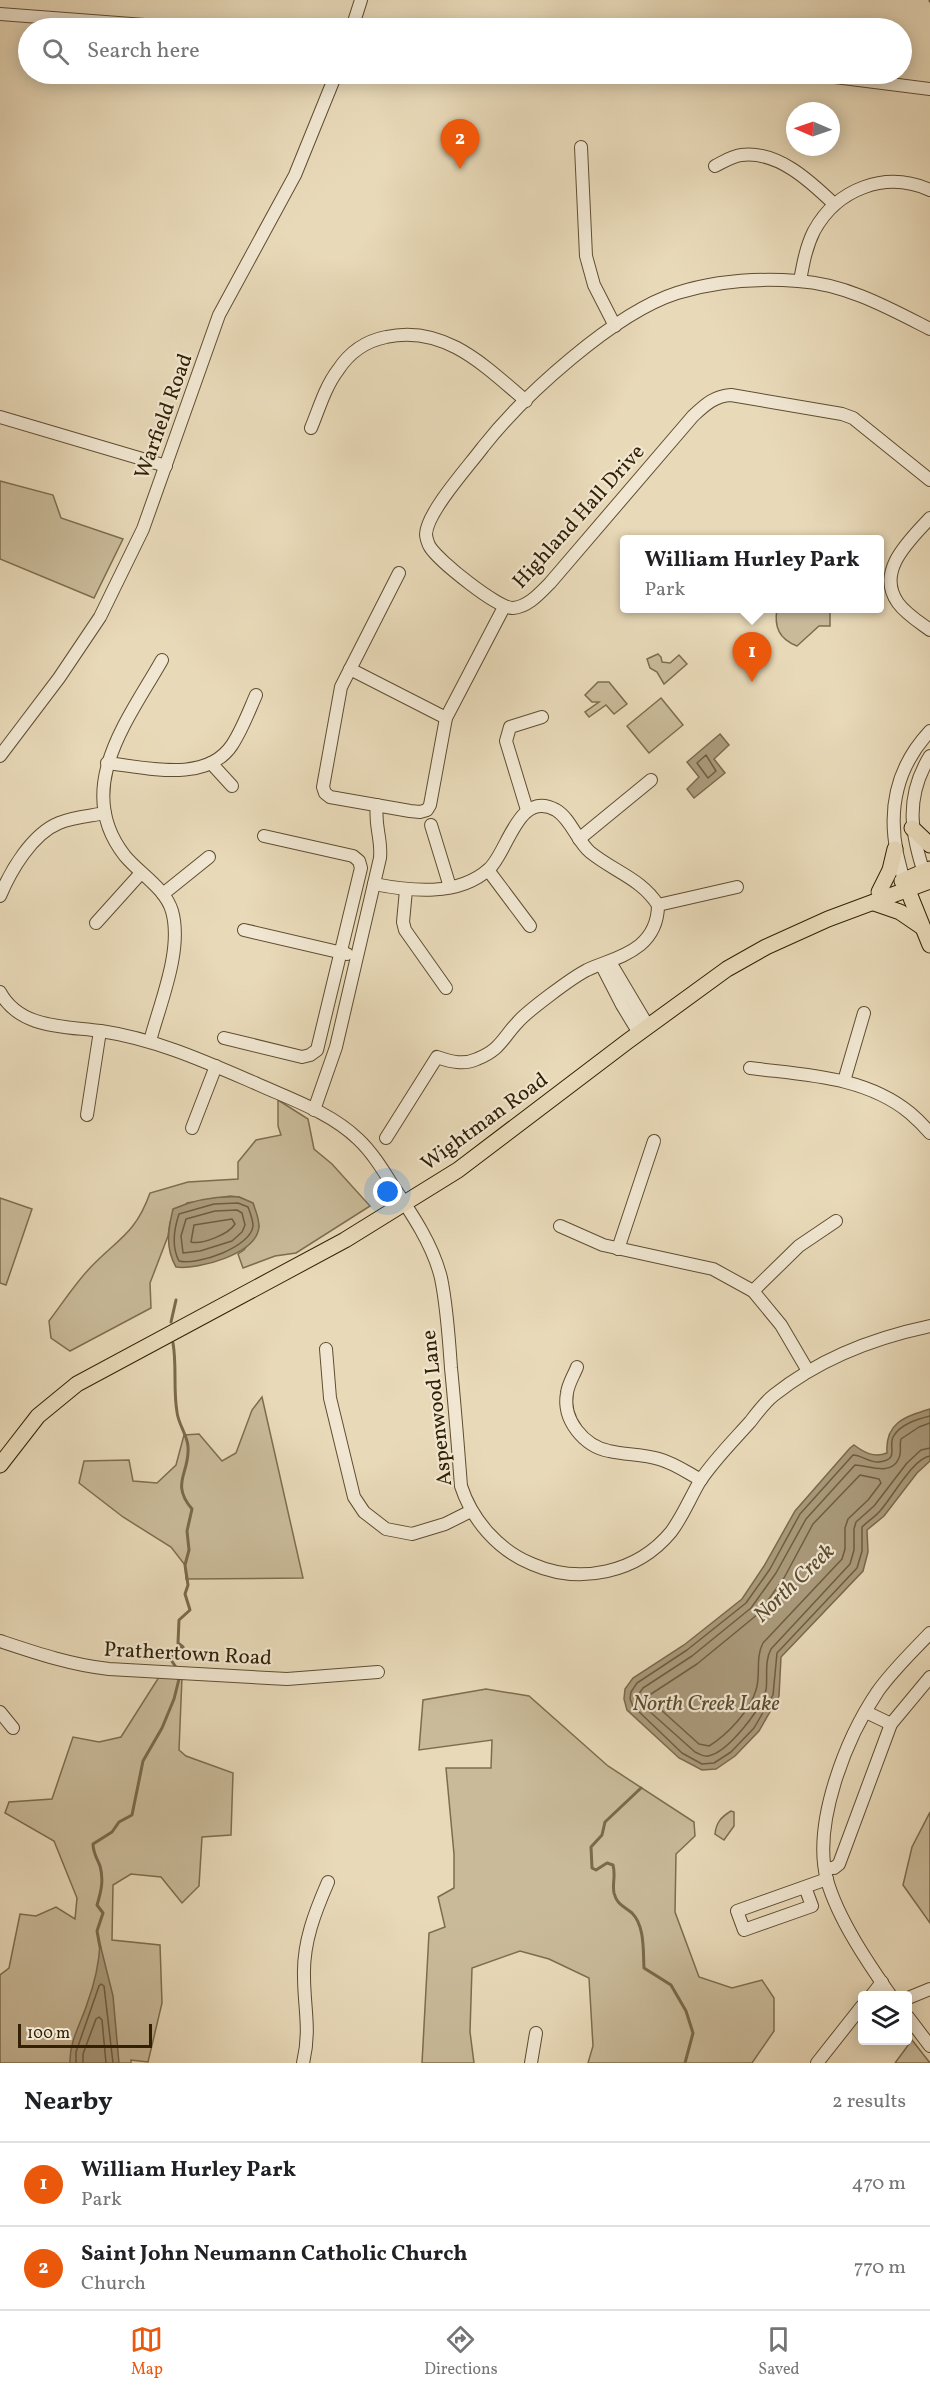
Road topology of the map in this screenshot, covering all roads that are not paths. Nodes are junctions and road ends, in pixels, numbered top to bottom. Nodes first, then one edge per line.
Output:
1 (361, 0) edge
2 (0, 14) edge
3 (53, 18) edge
4 (355, 18) edge
5 (332, 84) edge
6 (890, 84) edge
7 (930, 89) edge
8 (581, 147) dead end
9 (715, 166) dead end
10 (930, 190) edge
11 (834, 204) junction
12 (800, 281) junction
13 (615, 326) junction
14 (930, 329) edge
15 (526, 401) junction
16 (0, 417) edge
17 (311, 428) dead end
18 (166, 466) junction
19 (930, 480) edge
20 (930, 518) edge
21 (399, 573) dead end
22 (504, 608) junction
23 (930, 630) edge
24 (162, 660) dead end
25 (350, 669) junction
26 (256, 695) dead end
27 (542, 717) dead end
28 (446, 718) junction
29 (930, 730) edge
30 (0, 756) edge
31 (930, 756) edge
32 (211, 763) junction
33 (107, 764) junction
34 (651, 780) dead end
35 (232, 786) dead end
36 (377, 804) junction
37 (528, 810) junction
38 (105, 813) junction
39 (431, 825) dead end
40 (912, 828) junction
41 (264, 836) dead end
42 (579, 838) junction
43 (930, 845) edge
44 (895, 849) junction
45 (208, 857) dead end
46 (488, 870) junction
47 (141, 873) junction
48 (928, 879) edge
49 (374, 884) junction
50 (906, 884) junction
51 (450, 887) junction
52 (737, 887) dead end
53 (406, 890) junction
54 (163, 894) junction
55 (0, 896) edge
56 (877, 897) junction
57 (658, 905) junction
58 (96, 923) dead end
59 (530, 926) dead end
60 (923, 927) junction
61 (244, 930) dead end
62 (930, 945) edge
63 (340, 952) junction
64 (356, 957) junction
65 (606, 964) junction
66 (447, 988) dead end
67 (0, 992) edge
68 (4, 1009) edge
69 (864, 1013) dead end
70 (644, 1029) junction
71 (100, 1031) junction
72 (224, 1038) dead end
73 (150, 1041) junction
74 (216, 1066) junction
75 (750, 1068) dead end
76 (844, 1081) junction
77 (314, 1110) junction
78 (87, 1115) dead end
79 (192, 1128) dead end
80 (930, 1133) edge
81 (386, 1138) dead end
82 (654, 1141) dead end
83 (404, 1203) junction
84 (836, 1221) dead end
85 (560, 1226) dead end
86 (618, 1249) junction
87 (753, 1292) junction
88 (930, 1326) edge
89 (326, 1349) dead end
90 (577, 1367) dead end
91 (808, 1371) junction
92 (0, 1465) edge
93 (701, 1480) junction
94 (471, 1511) junction
95 (930, 1633) edge
96 (0, 1641) edge
97 (378, 1672) dead end
98 (930, 1677) edge
99 (0, 1712) edge
100 (866, 1712) junction
101 (891, 1724) junction
102 (13, 1728) dead end
103 (826, 1874) junction
104 (328, 1882) dead end
105 (804, 1887) junction
106 (882, 1982) junction
107 (930, 1989) edge
108 (874, 1991) edge
109 (888, 1991) edge
110 (912, 1996) edge
111 (858, 2011) edge
112 (912, 2022) edge
113 (536, 2033) dead end
114 (930, 2046) edge
115 (303, 2063) edge
116 (531, 2063) edge
117 (817, 2063) edge

1 - 4 street
2 - 3 street
5 - 18 street, Warfield Road
6 - 7 street
8 - 13 street
9 - 11 street
10 - 11 street
11 - 12 street
12 - 13 street, Highland Hall Drive
12 - 14 street, Highland Hall Drive
13 - 15 street, Highland Hall Drive
15 - 17 street
15 - 22 street, Highland Hall Drive
16 - 18 street
18 - 30 street, Warfield Road
19 - 22 street, Highland Hall Drive
20 - 23 street
21 - 25 street
22 - 28 street
24 - 33 street
25 - 28 street
25 - 36 street
26 - 32 street
27 - 37 street
28 - 36 street
29 - 44 street
31 - 40 street
32 - 33 street
32 - 35 street
33 - 38 street
34 - 42 street
36 - 49 street
37 - 42 street
37 - 46 street
38 - 47 street
38 - 55 street
39 - 51 street
40 - 43 main road
40 - 48 street
41 - 63 street
42 - 57 street
44 - 50 street
44 - 56 main road
45 - 54 street
46 - 51 street
46 - 59 street
47 - 54 street
47 - 58 street
48 - 50 main road, Wightman Road
49 - 53 street
49 - 64 street
50 - 56 main road, Wightman Road
50 - 60 main road
51 - 53 street
52 - 57 street
53 - 66 street
54 - 73 street
56 - 60 main road
56 - 70 main road, Wightman Road
57 - 65 street
60 - 62 main road
61 - 63 street
63 - 64 street
63 - 72 street
64 - 77 street
65 - 70 street
65 - 81 street
67 - 68 street, Aspenwood Lane
68 - 71 street, Aspenwood Lane
69 - 76 street
70 - 83 main road, Wightman Road
71 - 73 street, Aspenwood Lane
71 - 78 street
73 - 74 street, Aspenwood Lane
74 - 77 street, Aspenwood Lane
74 - 79 street
75 - 76 street
76 - 80 street
77 - 83 street, Aspenwood Lane
82 - 86 street
83 - 92 main road, Wightman Road
83 - 94 street, Aspenwood Lane
84 - 87 street
85 - 86 street
86 - 87 street
87 - 91 street
88 - 91 street, Aspenwood Lane
89 - 94 street
90 - 93 street
91 - 93 street, Aspenwood Lane
93 - 94 street, Aspenwood Lane
95 - 100 street
96 - 97 street, Prathertown Road
98 - 101 street
99 - 102 street
100 - 101 street
100 - 103 street
101 - 103 street
103 - 105 street
103 - 106 street
104 - 115 street
105 - 105 street
106 - 108 street
106 - 109 street
107 - 110 street
111 - 117 street
112 - 114 street
113 - 116 street

